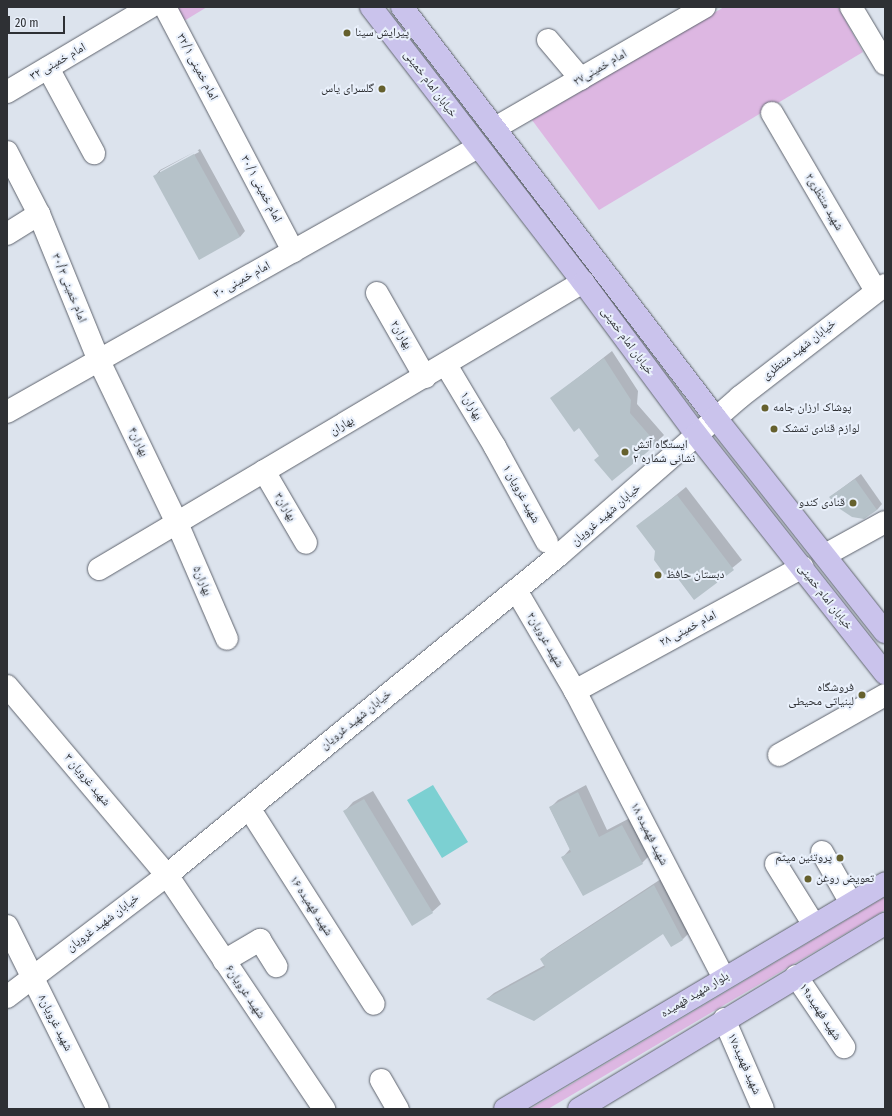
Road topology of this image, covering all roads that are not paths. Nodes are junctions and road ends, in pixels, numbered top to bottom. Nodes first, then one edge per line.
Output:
1 (166, 7) edge
2 (371, 7) edge
3 (402, 7) edge
4 (705, 7) edge
5 (851, 7) edge
6 (142, 9) edge
7 (548, 40) dead end
8 (885, 64) edge
9 (48, 68) junction
10 (581, 79) junction
11 (9, 85) edge
12 (772, 113) dead end
13 (229, 128) joint
14 (495, 128) junction
15 (478, 147) junction
16 (7, 152) edge
17 (94, 152) dead end
18 (39, 214) junction
19 (7, 234) edge
20 (293, 251) junction
21 (583, 282) junction
22 (880, 288) edge
23 (376, 293) dead end
24 (98, 361) junction
25 (446, 365) junction
26 (425, 377) junction
27 (7, 412) edge
28 (716, 417) junction
29 (696, 434) junction
30 (496, 447) joint
31 (264, 471) junction
32 (885, 522) edge
33 (177, 523) junction
34 (547, 542) dead end
35 (306, 543) dead end
36 (825, 555) junction
37 (802, 567) junction
38 (99, 569) dead end
39 (516, 590) junction
40 (885, 632) edge
41 (227, 640) dead end
42 (885, 673) edge
43 (7, 686) edge
44 (575, 691) junction
45 (885, 695) edge
46 (779, 754) dead end
47 (249, 808) junction
48 (822, 852) dead end
49 (776, 864) dead end
50 (167, 874) junction
51 (885, 883) edge
52 (851, 903) junction
53 (885, 924) edge
54 (814, 925) junction
55 (7, 926) edge
56 (224, 961) junction
57 (276, 966) dead end
58 (796, 976) junction
59 (32, 977) junction
60 (724, 978) junction
61 (7, 997) edge
62 (374, 1004) dead end
63 (724, 1019) junction
64 (844, 1047) dead end
65 (381, 1080) dead end
66 (93, 1107) edge
67 (324, 1109) edge
68 (398, 1109) edge
69 (505, 1109) edge
70 (580, 1109) edge
71 (763, 1109) edge

1 - 13 street, امام خمینی ۳۲/۱
2 - 15 main road, خیابان امام خمینی
3 - 14 main road, خیابان امام خمینی
4 - 10 street, امام خمینی۲۷
5 - 8 street
6 - 9 street, امام خمینی ۳۲
7 - 10 street
9 - 11 street, امام خمینی ۳۲
9 - 17 street
10 - 14 street, امام خمینی۲۷
12 - 22 street, شهید منتظری۲
13 - 20 street, امام خمینی ۳۰/۱
14 - 28 main road, خیابان امام خمینی
15 - 20 street, امام خمینی ۳۰
15 - 21 main road, خیابان امام خمینی
16 - 18 street, امام خمینی ۳۰/۳
18 - 19 street
18 - 24 street, امام خمینی ۳۰/۳
20 - 24 street, امام خمینی ۳۰
21 - 25 street, بهاران
21 - 29 main road, خیابان امام خمینی
22 - 28 street, خیابان شهید منتظری
23 - 26 street, بهاران۲
24 - 27 street, امام خمینی ۳۰
24 - 33 street, بهاران۴
25 - 26 street, بهاران
25 - 30 street, بهاران۱
26 - 31 street, بهاران
28 - 29 street, خیابان شهید منتظری
28 - 36 main road, خیابان امام خمینی
29 - 37 main road, خیابان امام خمینی
29 - 39 street, خیابان شهید غرویان
30 - 34 street, شهید غرویان ۱
31 - 33 street, بهاران
31 - 35 street, بهاران۳
32 - 36 street
33 - 38 street, بهاران
33 - 41 street, بهاران۵
36 - 40 main road, خیابان امام خمینی
37 - 42 main road, خیابان امام خمینی
37 - 44 street, امام خمینی ۲۸
39 - 44 street, شهید غرویان۲
39 - 47 street, خیابان شهید غرویان
43 - 50 street, شهید غرویان ۳
44 - 60 street, شهید فهمیده ۱۸
45 - 46 street
47 - 50 street, خیابان شهید غرویان
47 - 62 street, شهید فهمیده ۱۶
48 - 52 street
49 - 54 street
50 - 56 street, شهید غرویان۶
50 - 59 street, خیابان شهید غرویان
51 - 52 main road, بلوار شهید فهمیده
52 - 54 main road, بلوار شهید فهمیده
53 - 58 main road
54 - 60 main road, بلوار شهید فهمیده
55 - 59 street, شهید غرویان۸
56 - 57 street
56 - 67 street, شهید غرویان۶
58 - 63 main road
58 - 64 street, شهید فهمیده۱۹
59 - 61 street, خیابان شهید غرویان
59 - 66 street, شهید غرویان۸
60 - 69 main road, بلوار شهید فهمیده
63 - 70 main road
63 - 71 street, شهید فهمیده۱۷
65 - 68 street

